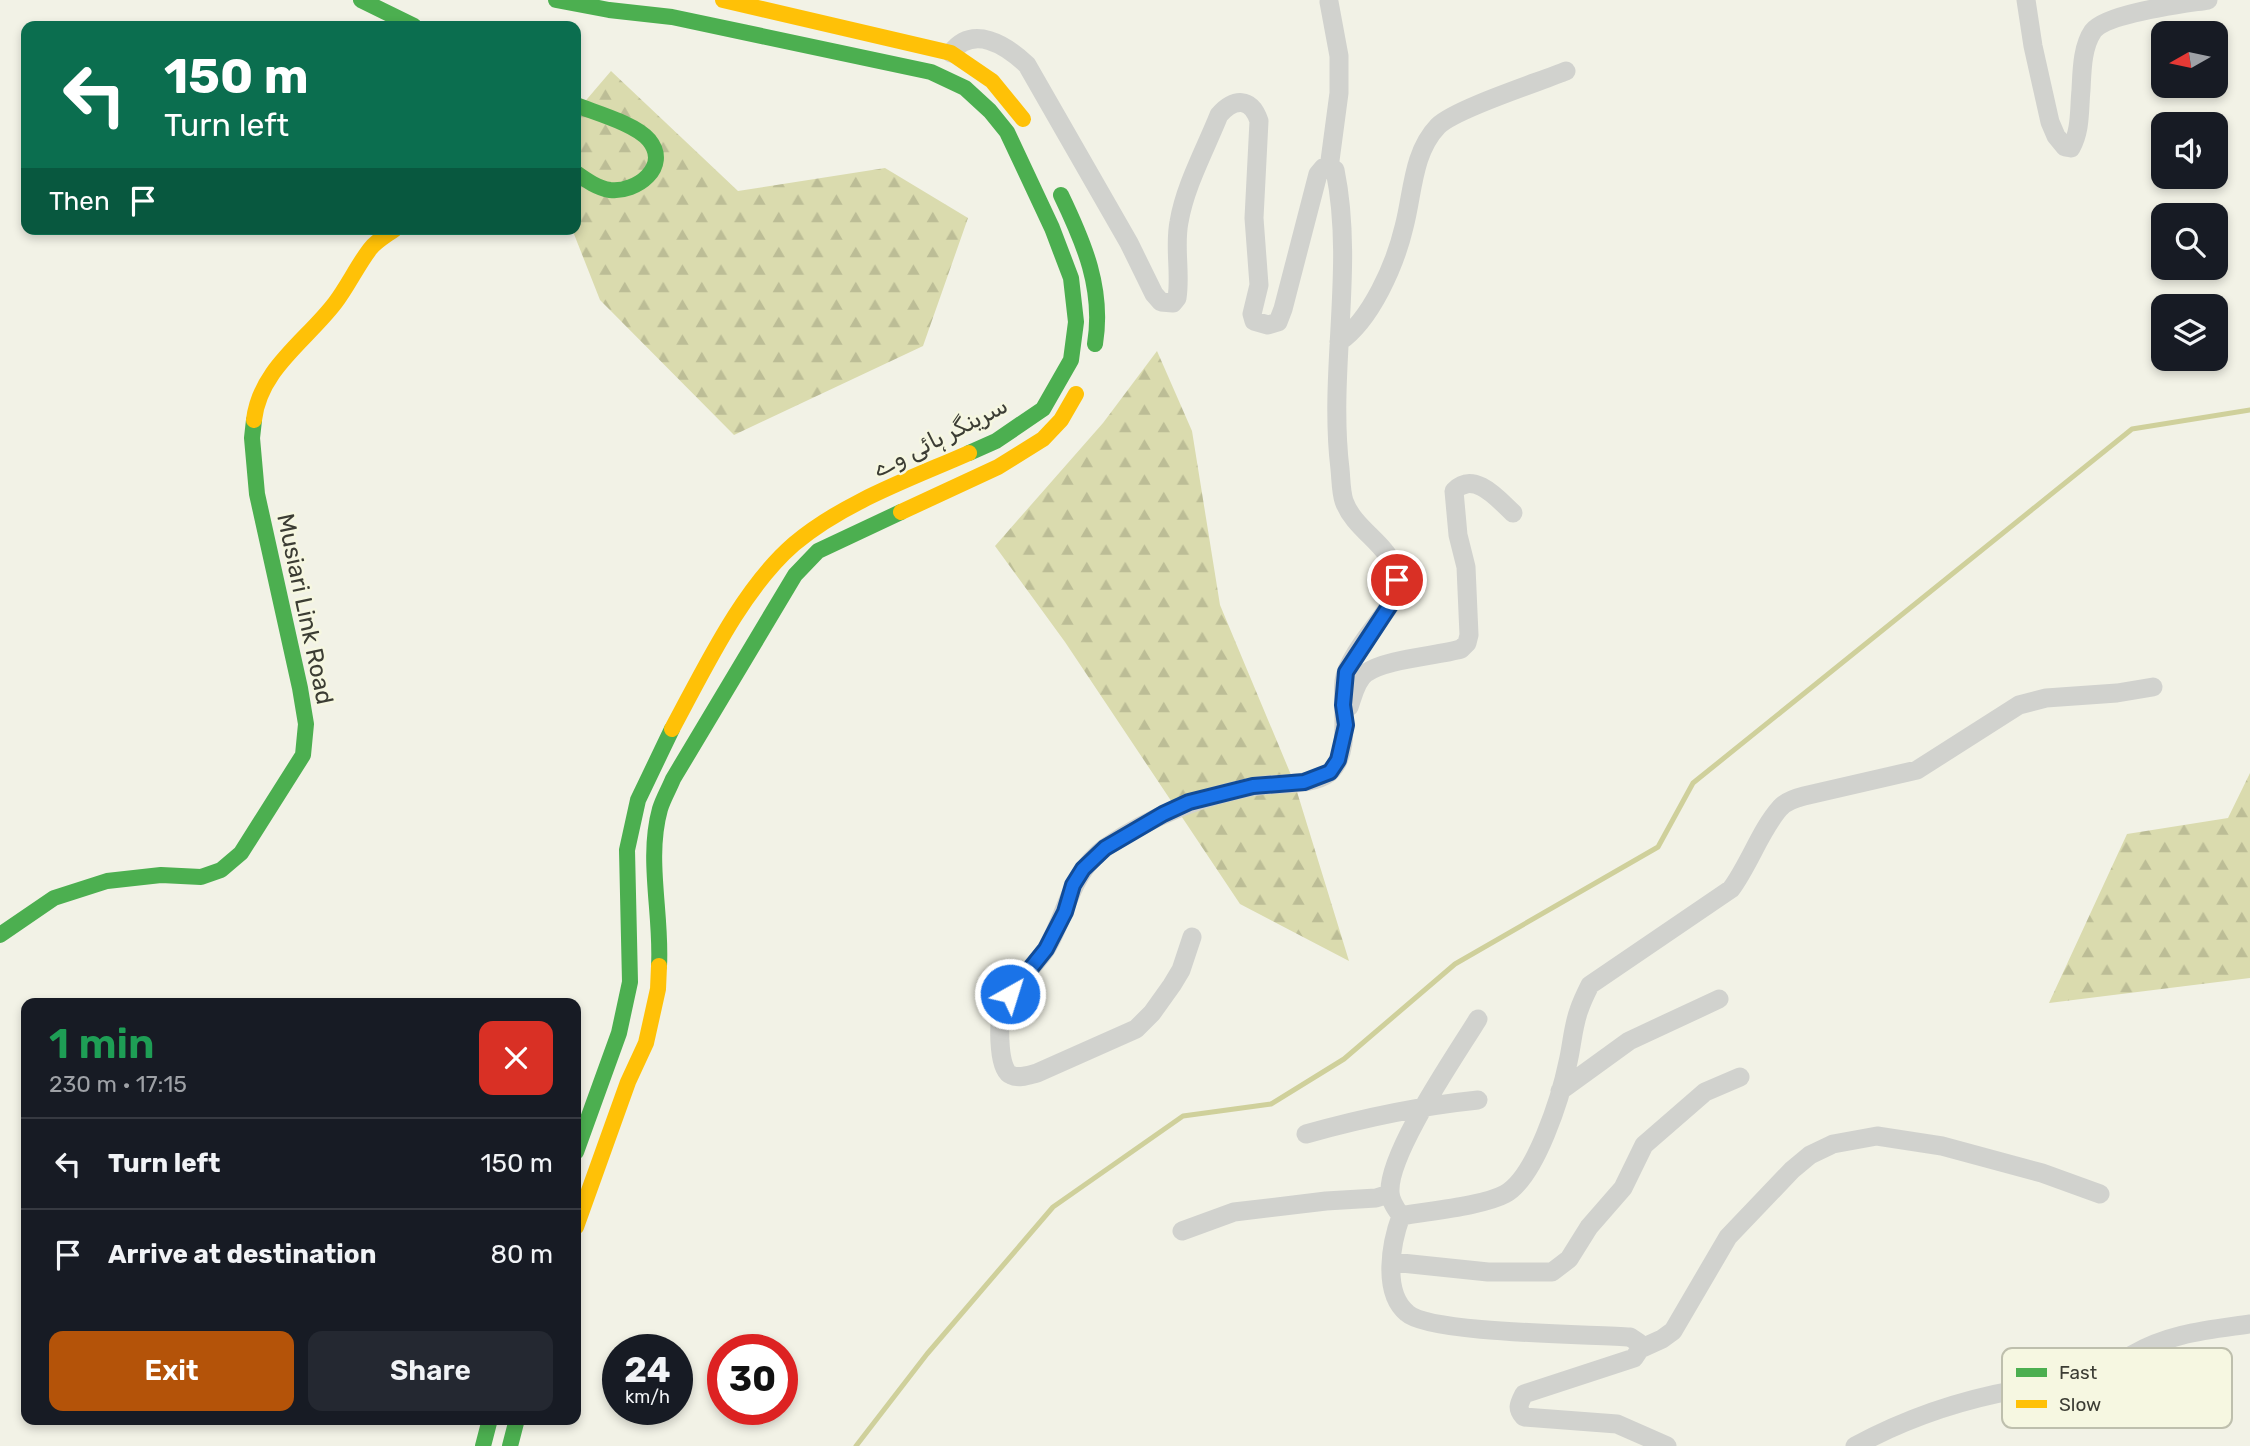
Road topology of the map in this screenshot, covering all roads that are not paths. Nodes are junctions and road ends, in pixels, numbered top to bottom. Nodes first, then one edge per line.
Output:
1 (361, 0) edge
2 (555, 0) edge
3 (723, 0) edge
4 (2026, 0) edge
5 (2208, 0) edge
6 (1329, 2) dead end
7 (404, 21) edge
8 (951, 53) junction
9 (1566, 71) dead end
10 (581, 108) edge
11 (1031, 131) dead end
12 (1329, 168) junction
13 (581, 176) edge
14 (1052, 176) dead end
15 (387, 235) edge
16 (1339, 342) junction
17 (1513, 513) dead end
18 (2153, 687) dead end
19 (1345, 718) junction
20 (0, 935) edge
21 (1192, 937) dead end
22 (1718, 999) dead end
23 (1478, 1019) dead end
24 (1740, 1077) dead end
25 (1560, 1091) junction
26 (1478, 1100) dead end
27 (1426, 1105) junction
28 (1306, 1134) dead end
29 (581, 1138) edge
30 (2100, 1194) dead end
31 (1390, 1195) junction
32 (581, 1212) edge
33 (1401, 1216) junction
34 (1182, 1231) dead end
35 (1392, 1262) junction
36 (2250, 1324) edge
37 (2145, 1348) edge
38 (1640, 1349) junction
39 (2002, 1394) edge
40 (489, 1425) edge
41 (515, 1425) edge
42 (484, 1446) edge
43 (510, 1446) edge
44 (1667, 1446) edge
45 (1855, 1446) edge

1 - 7 main road
2 - 29 main road, سرینگر ہائی وے
3 - 8 main road
4 - 5 street
6 - 12 street
8 - 11 main road
8 - 12 street
9 - 16 street
10 - 13 main road
12 - 16 street
14 - 32 main road, سرینگر ہائی وے
15 - 20 main road, Musiari Link Road
16 - 19 street
17 - 19 street
18 - 25 street
19 - 21 street
22 - 25 street
23 - 27 street
24 - 35 street
25 - 33 street
26 - 27 street
27 - 28 street
27 - 31 street
30 - 38 street
31 - 33 street
31 - 34 street
33 - 35 street
35 - 38 street
36 - 37 street
38 - 44 street
39 - 45 street
40 - 42 main road
41 - 43 main road

